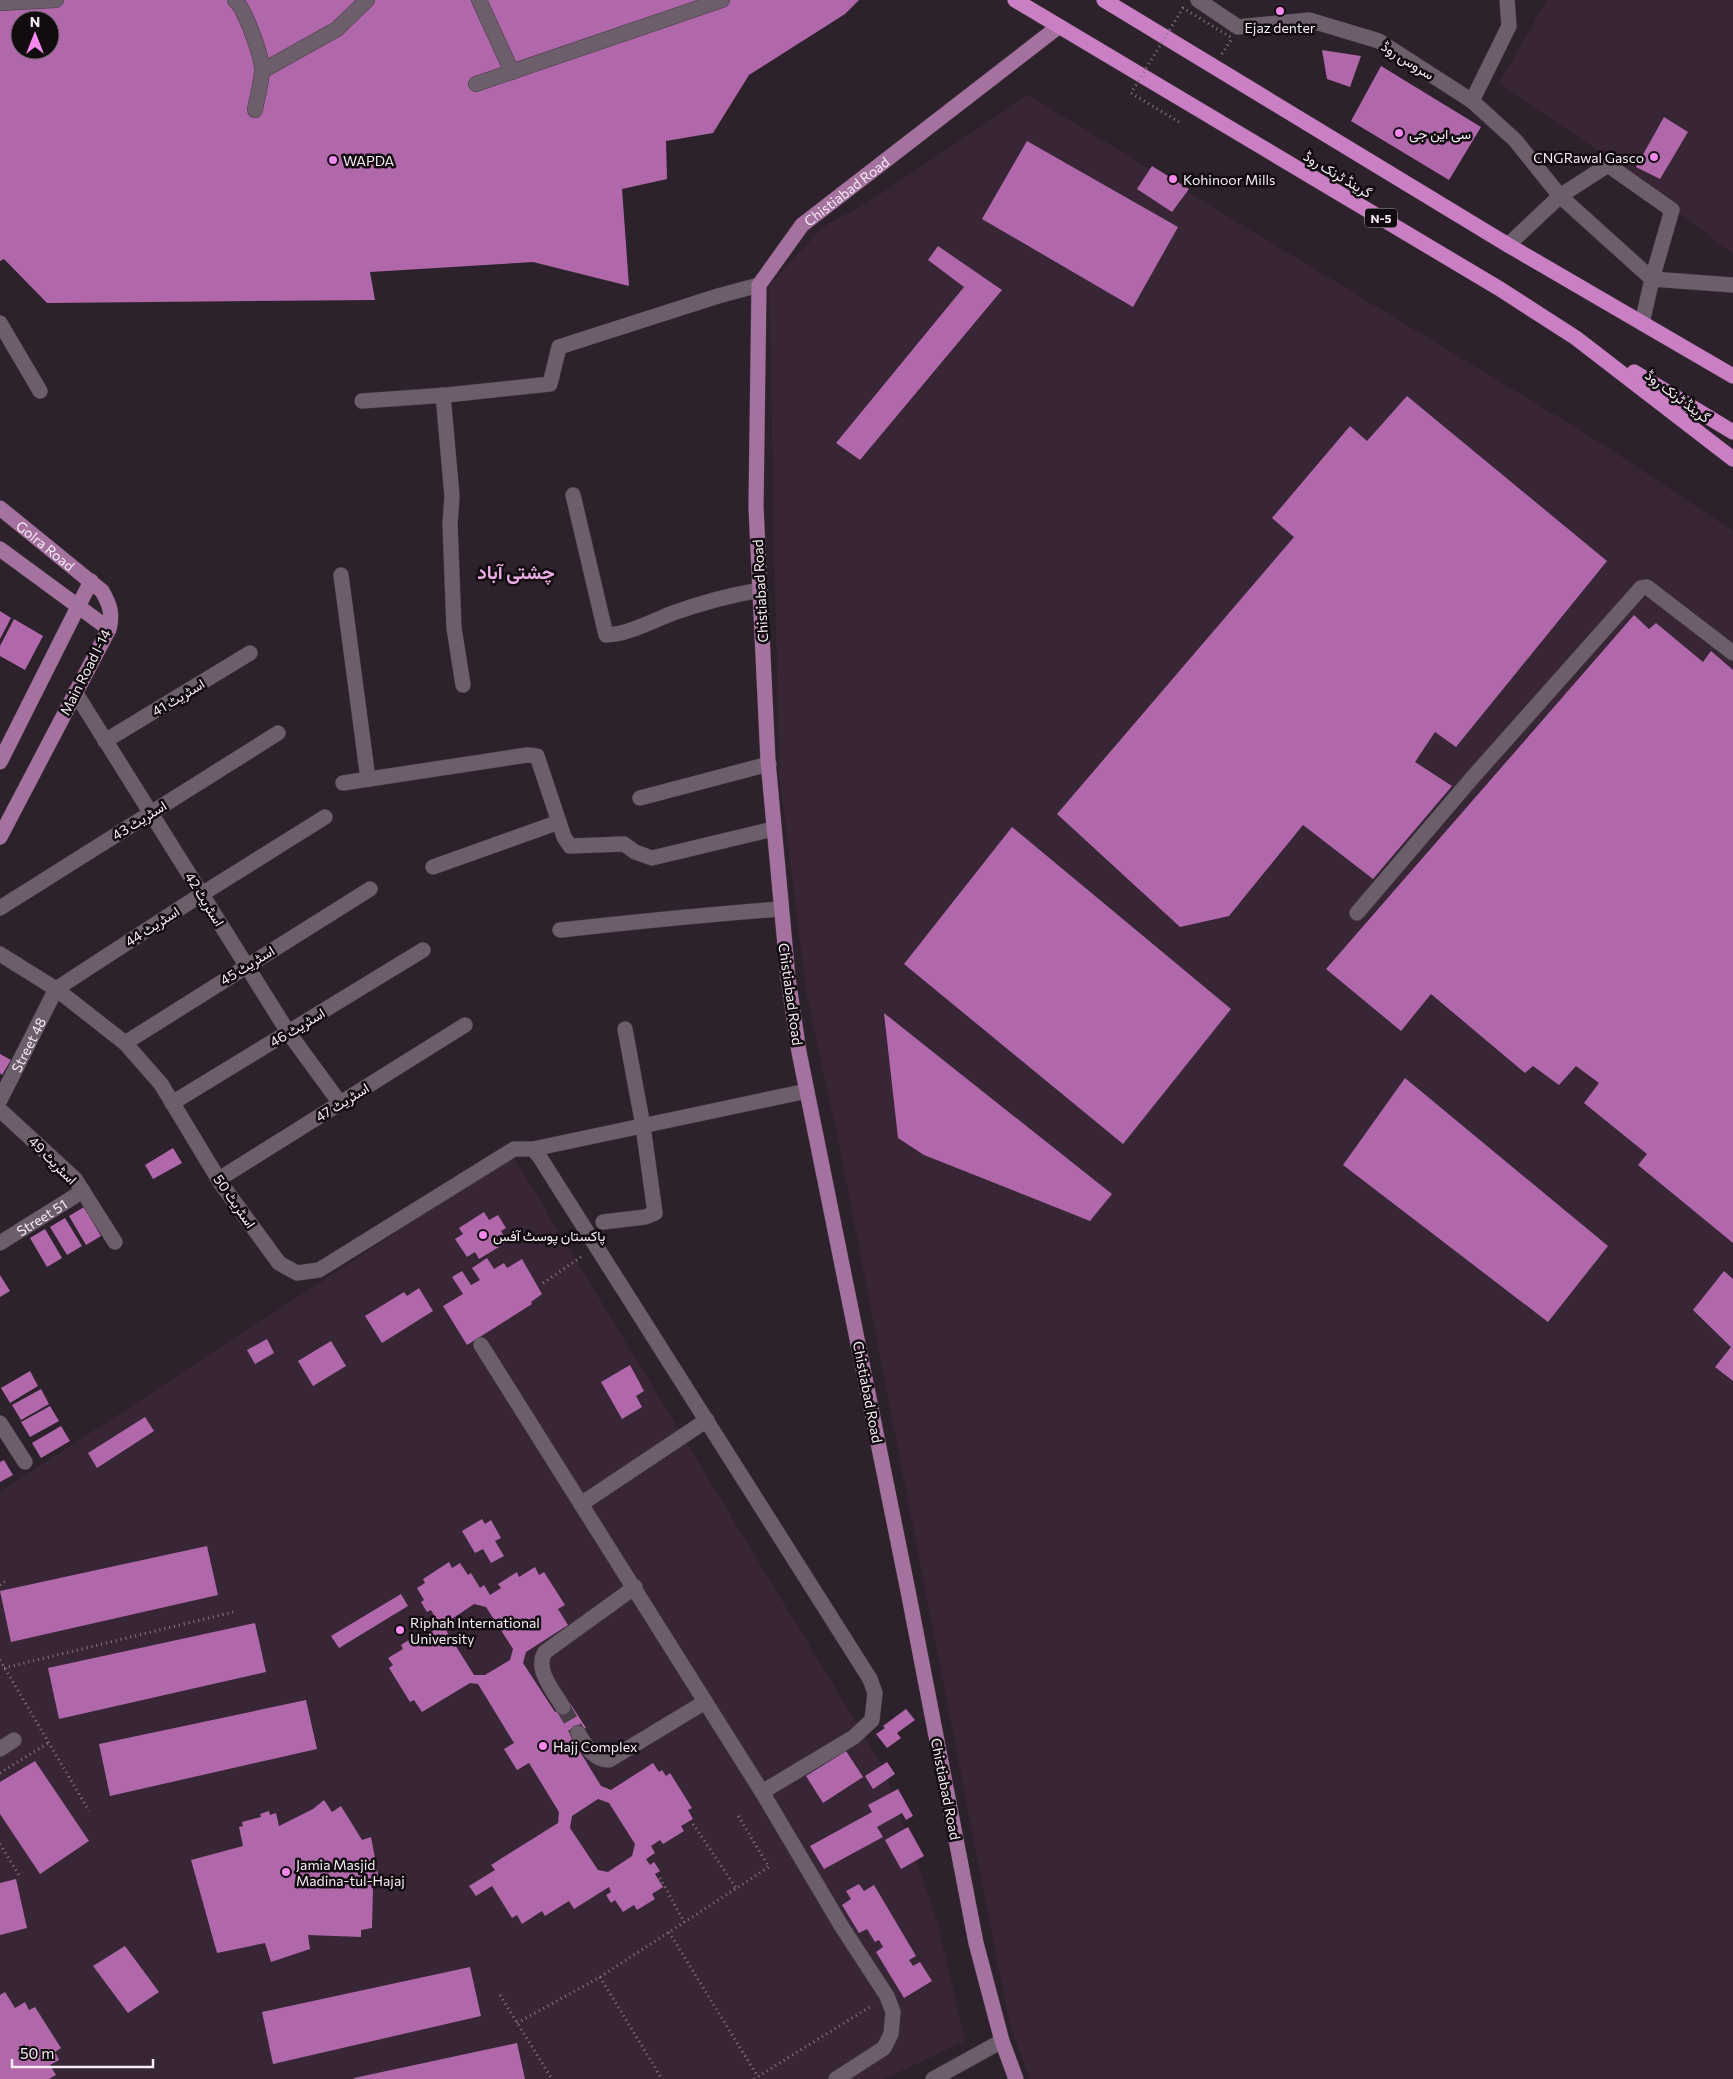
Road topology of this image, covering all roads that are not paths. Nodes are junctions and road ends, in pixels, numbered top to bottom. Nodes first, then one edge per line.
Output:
1 (56, 0) edge
2 (235, 0) edge
3 (367, 0) edge
4 (479, 0) edge
5 (722, 0) edge
6 (1015, 0) edge
7 (1104, 0) edge
8 (1198, 0) edge
9 (1507, 0) edge
10 (0, 3) edge
11 (1058, 27) junction
12 (262, 71) junction
13 (512, 72) junction
14 (476, 84) dead end
15 (1472, 101) junction
16 (255, 110) dead end
17 (1560, 196) junction
18 (1508, 245) junction
19 (1652, 279) junction
20 (759, 285) junction
21 (1733, 285) edge
22 (0, 323) edge
23 (1642, 323) junction
24 (1576, 338) junction
25 (1733, 376) edge
26 (1733, 389) edge
27 (40, 391) dead end
28 (443, 395) junction
29 (362, 401) dead end
30 (1733, 432) edge
31 (1733, 458) edge
32 (573, 495) dead end
33 (0, 508) edge
34 (0, 549) edge
35 (341, 575) dead end
36 (91, 581) junction
37 (760, 590) junction
38 (78, 607) junction
39 (109, 629) junction
40 (250, 653) dead end
41 (1733, 654) edge
42 (463, 685) dead end
43 (75, 692) junction
44 (278, 733) dead end
45 (105, 741) junction
46 (0, 762) edge
47 (769, 764) junction
48 (368, 779) junction
49 (342, 783) dead end
50 (640, 798) dead end
51 (150, 813) junction
52 (325, 817) dead end
53 (559, 822) junction
54 (773, 829) junction
55 (0, 837) edge
56 (433, 867) dead end
57 (370, 889) dead end
58 (202, 894) junction
59 (0, 908) edge
60 (781, 909) junction
61 (1357, 913) dead end
62 (560, 930) dead end
63 (423, 950) dead end
64 (0, 954) edge
65 (247, 965) junction
66 (56, 989) junction
67 (465, 1025) dead end
68 (625, 1029) dead end
69 (288, 1032) junction
70 (125, 1043) junction
71 (807, 1091) junction
72 (0, 1100) edge
73 (172, 1103) junction
74 (340, 1103) junction
75 (0, 1110) edge
76 (643, 1126) junction
77 (533, 1149) junction
78 (219, 1179) junction
79 (83, 1191) junction
80 (602, 1222) dead end
81 (115, 1242) dead end
82 (0, 1244) edge
83 (481, 1345) dead end
84 (706, 1420) junction
85 (0, 1424) edge
86 (24, 1462) dead end
87 (581, 1504) junction
88 (635, 1587) junction
89 (706, 1702) junction
90 (563, 1707) tunnel mouth
91 (578, 1733) tunnel mouth
92 (762, 1792) junction
93 (1002, 2041) junction
94 (836, 2079) edge
95 (933, 2079) edge
96 (1016, 2079) edge

1 - 10 street
2 - 12 street
3 - 12 street
4 - 13 street
5 - 13 street
6 - 11 highway, گرینڈ ٹرنک روڈ / N-5
7 - 18 highway, گرینڈ ٹرنک روڈ
8 - 15 street, سروس روڈ
9 - 15 street
11 - 20 main road, Chistiabad Road
11 - 24 highway, گرینڈ ٹرنک روڈ / N-5
12 - 16 street
13 - 14 street
15 - 17 street, سروس روڈ
17 - 18 street
17 - 19 street, سروس روڈ
17 - 19 street
18 - 23 highway, گرینڈ ٹرنک روڈ
19 - 21 street
19 - 23 street
20 - 28 street
20 - 37 main road, Chistiabad Road
22 - 27 street
23 - 25 highway, گرینڈ ٹرنک روڈ
23 - 26 highway
24 - 30 highway
24 - 31 highway, گرینڈ ٹرنک روڈ / N-5
28 - 29 street
28 - 42 street
32 - 37 street
33 - 36 main road, Golra Road
34 - 38 main road
35 - 48 street
36 - 38 main road
36 - 39 main road, Main Road I-14
37 - 47 main road, Chistiabad Road
38 - 39 main road
38 - 46 main road
39 - 43 main road, Main Road I-14
40 - 45 street, اسٹریٹ 41
41 - 61 street
43 - 45 street, اسٹریٹ 42
43 - 55 main road, Main Road I-14
44 - 51 street, اسٹریٹ 43
45 - 51 street, اسٹریٹ 42
47 - 50 street
47 - 54 main road, Chistiabad Road
48 - 49 street
48 - 53 street
51 - 58 street, اسٹریٹ 42
51 - 59 street, اسٹریٹ 43
52 - 58 street, اسٹریٹ 44
53 - 54 street
53 - 56 street
54 - 60 main road, Chistiabad Road
57 - 65 street, اسٹریٹ 45
58 - 65 street, اسٹریٹ 42
58 - 66 street, اسٹریٹ 44
60 - 62 street
60 - 71 main road, Chistiabad Road
63 - 69 street, اسٹریٹ 46
64 - 66 street, اسٹریٹ 50
65 - 69 street, اسٹریٹ 42
65 - 70 street, اسٹریٹ 45
66 - 70 street, اسٹریٹ 50
66 - 72 street, Street 48
67 - 74 street, اسٹریٹ 47
68 - 76 street
69 - 73 street, اسٹریٹ 46
69 - 74 street, اسٹریٹ 42
70 - 73 street, اسٹریٹ 50
71 - 76 street
71 - 93 main road, Chistiabad Road
73 - 78 street, اسٹریٹ 50
74 - 78 street, اسٹریٹ 47
75 - 79 street, اسٹریٹ 49
76 - 77 street
76 - 80 street
77 - 78 street, اسٹریٹ 50
77 - 84 street
79 - 81 street, اسٹریٹ 49
79 - 82 street, Street 51
83 - 87 street
84 - 87 street
84 - 92 street
85 - 86 street
87 - 88 street
88 - 89 street
88 - 90 street
89 - 91 street
89 - 92 street
92 - 94 street
93 - 95 street
93 - 96 main road, Chistiabad Road

